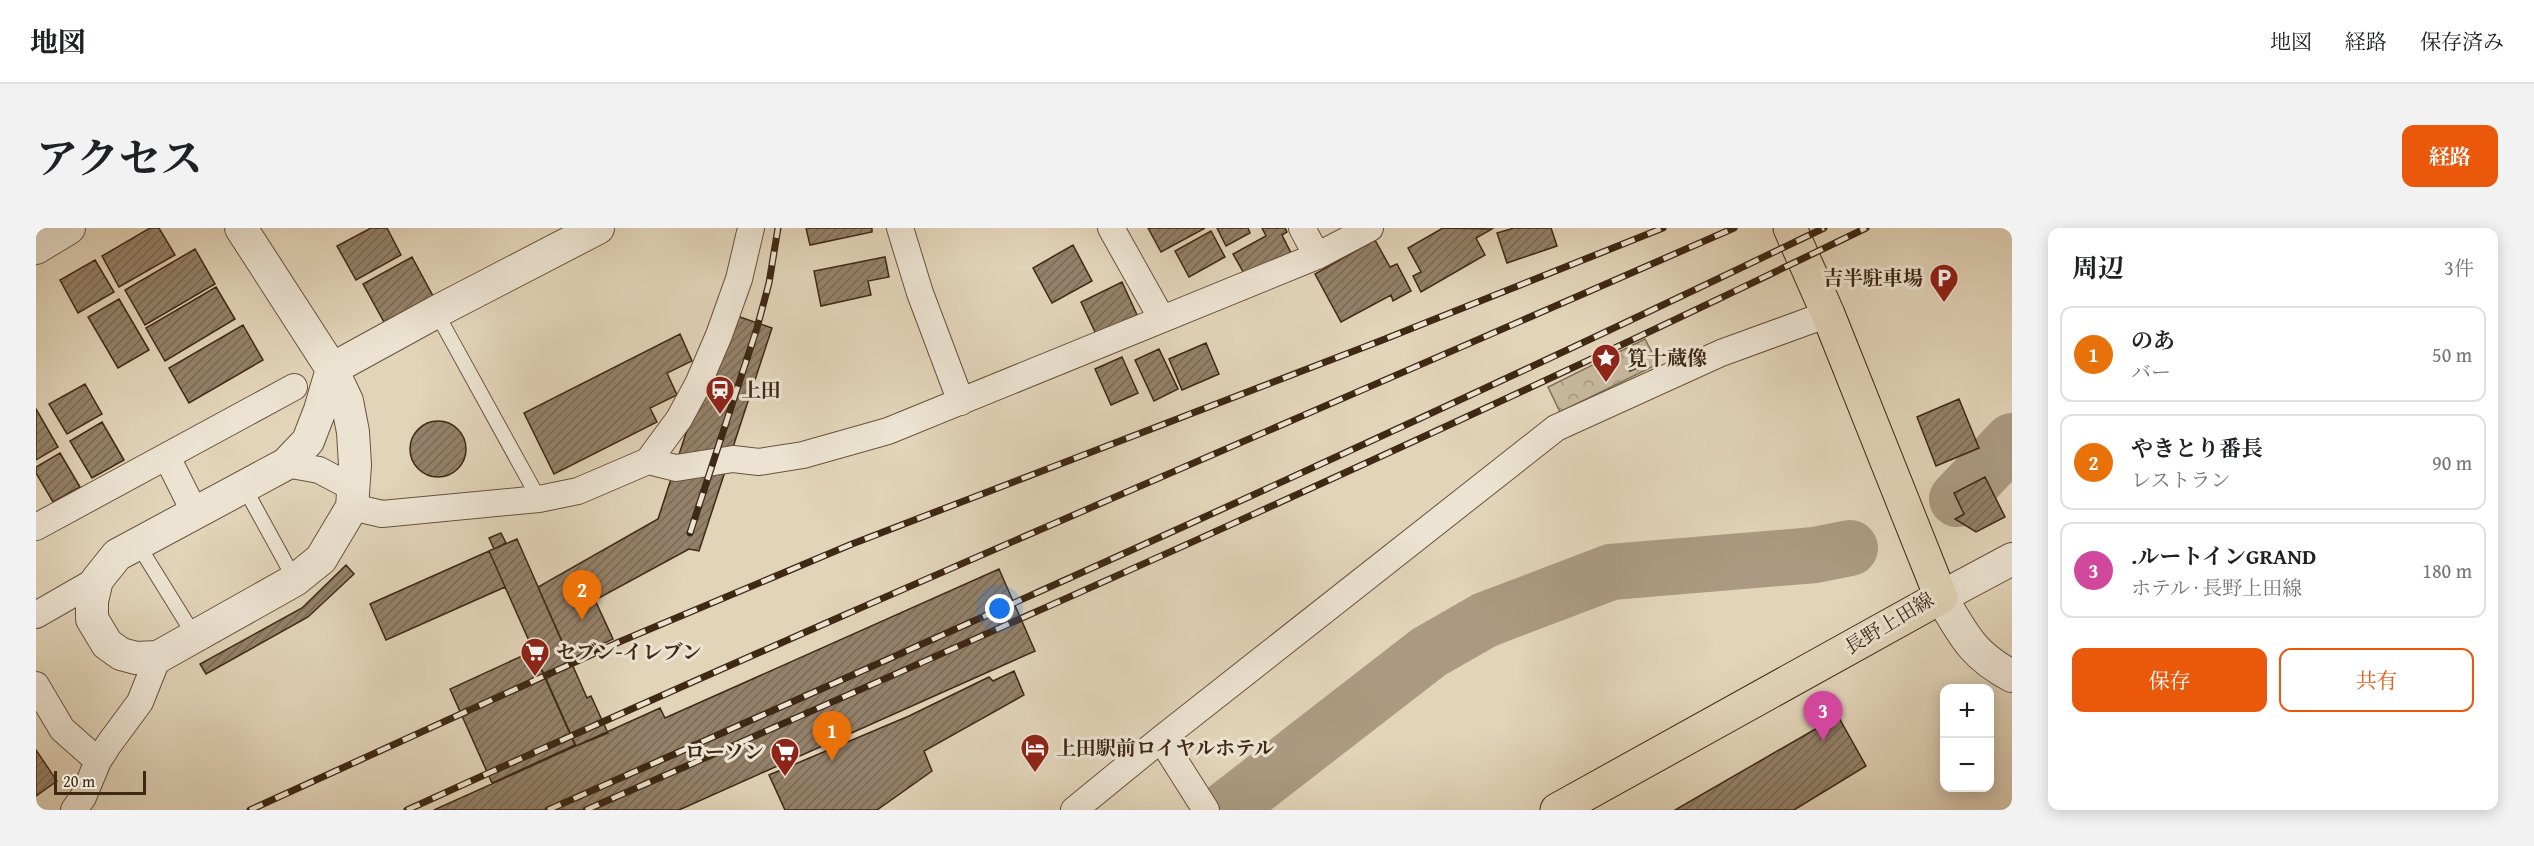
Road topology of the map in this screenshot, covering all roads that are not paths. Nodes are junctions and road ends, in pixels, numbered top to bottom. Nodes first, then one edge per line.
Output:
1 (69, 228) edge
2 (241, 228) edge
3 (598, 228) edge
4 (751, 228) edge
5 (900, 228) edge
6 (1111, 228) edge
7 (1302, 228) edge
8 (1370, 228) edge
9 (1790, 228) edge
10 (36, 248) edge
11 (1317, 256) junction
12 (436, 312) junction
13 (1828, 314) junction
14 (1162, 319) junction
15 (332, 369) junction
16 (294, 387) dead end
17 (961, 402) junction
18 (167, 457) junction
19 (648, 461) junction
20 (286, 464) junction
21 (244, 487) junction
22 (352, 497) junction
23 (539, 499) junction
24 (195, 513) junction
25 (36, 527) edge
26 (137, 543) junction
27 (2012, 559) edge
28 (97, 579) junction
29 (295, 580) junction
30 (1941, 597) junction
31 (36, 615) edge
32 (194, 635) junction
33 (158, 657) junction
34 (2012, 676) edge
35 (36, 686) edge
36 (1161, 739) junction
37 (99, 761) junction
38 (1205, 808) edge
39 (74, 810) edge
40 (1074, 810) edge
41 (1557, 810) edge

1 - 10 street
2 - 15 street
3 - 12 street
4 - 19 street
5 - 17 street
6 - 14 street
7 - 11 street
8 - 11 street
9 - 13 main road, 長野上田線
11 - 14 street
12 - 15 street
12 - 23 lane
13 - 30 main road, 長野上田線
13 - 36 street
14 - 17 street
15 - 20 street
15 - 22 street
16 - 18 street
17 - 19 street
18 - 24 street
18 - 25 street
19 - 23 street
20 - 21 street
20 - 22 street
21 - 24 street
21 - 29 lane
22 - 23 street
22 - 29 street
24 - 26 street
26 - 28 street
26 - 32 lane
27 - 30 street
28 - 31 street
28 - 33 street
29 - 32 street
30 - 34 street
30 - 41 main road, 長野上田線
32 - 33 street
33 - 37 street
35 - 37 street
36 - 38 street
36 - 40 street
37 - 39 street

